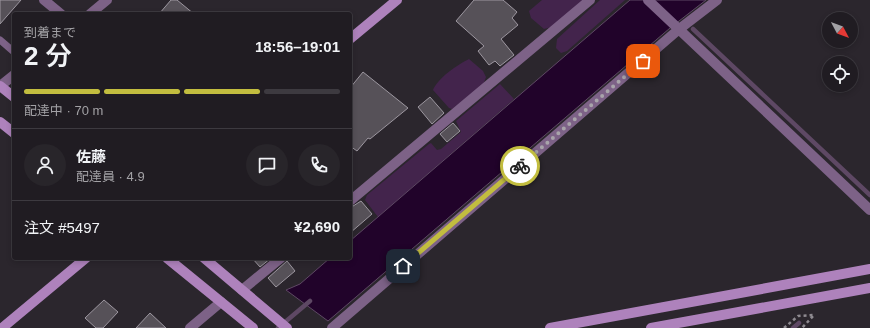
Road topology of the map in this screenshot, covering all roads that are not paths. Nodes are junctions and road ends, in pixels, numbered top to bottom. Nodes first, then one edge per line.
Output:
1 (44, 0) edge
2 (107, 0) edge
3 (397, 0) edge
4 (590, 0) edge
5 (648, 0) edge
6 (717, 0) edge
7 (59, 12) edge
8 (92, 12) edge
9 (678, 30) junction
10 (352, 37) edge
11 (0, 40) edge
12 (12, 50) edge
13 (12, 77) edge
14 (0, 86) edge
15 (12, 95) edge
16 (0, 122) edge
17 (12, 131) edge
18 (352, 199) edge
19 (870, 210) edge
20 (84, 260) edge
21 (170, 260) edge
22 (206, 260) edge
23 (279, 260) edge
24 (870, 269) edge
25 (870, 288) edge
26 (242, 290) junction
27 (221, 302) junction
28 (2, 328) edge
29 (190, 328) edge
30 (253, 328) edge
31 (287, 328) edge
32 (332, 328) edge
33 (550, 328) edge
34 (651, 328) edge

1 - 7 street
2 - 8 street
3 - 10 street
4 - 18 street
5 - 9 street
6 - 9 street
9 - 19 street
9 - 32 street
11 - 12 lane
13 - 14 street
14 - 15 street
16 - 17 street
20 - 28 street
21 - 27 street
22 - 26 street
23 - 26 street
24 - 33 street
25 - 34 street
26 - 31 street
27 - 29 street
27 - 30 street

